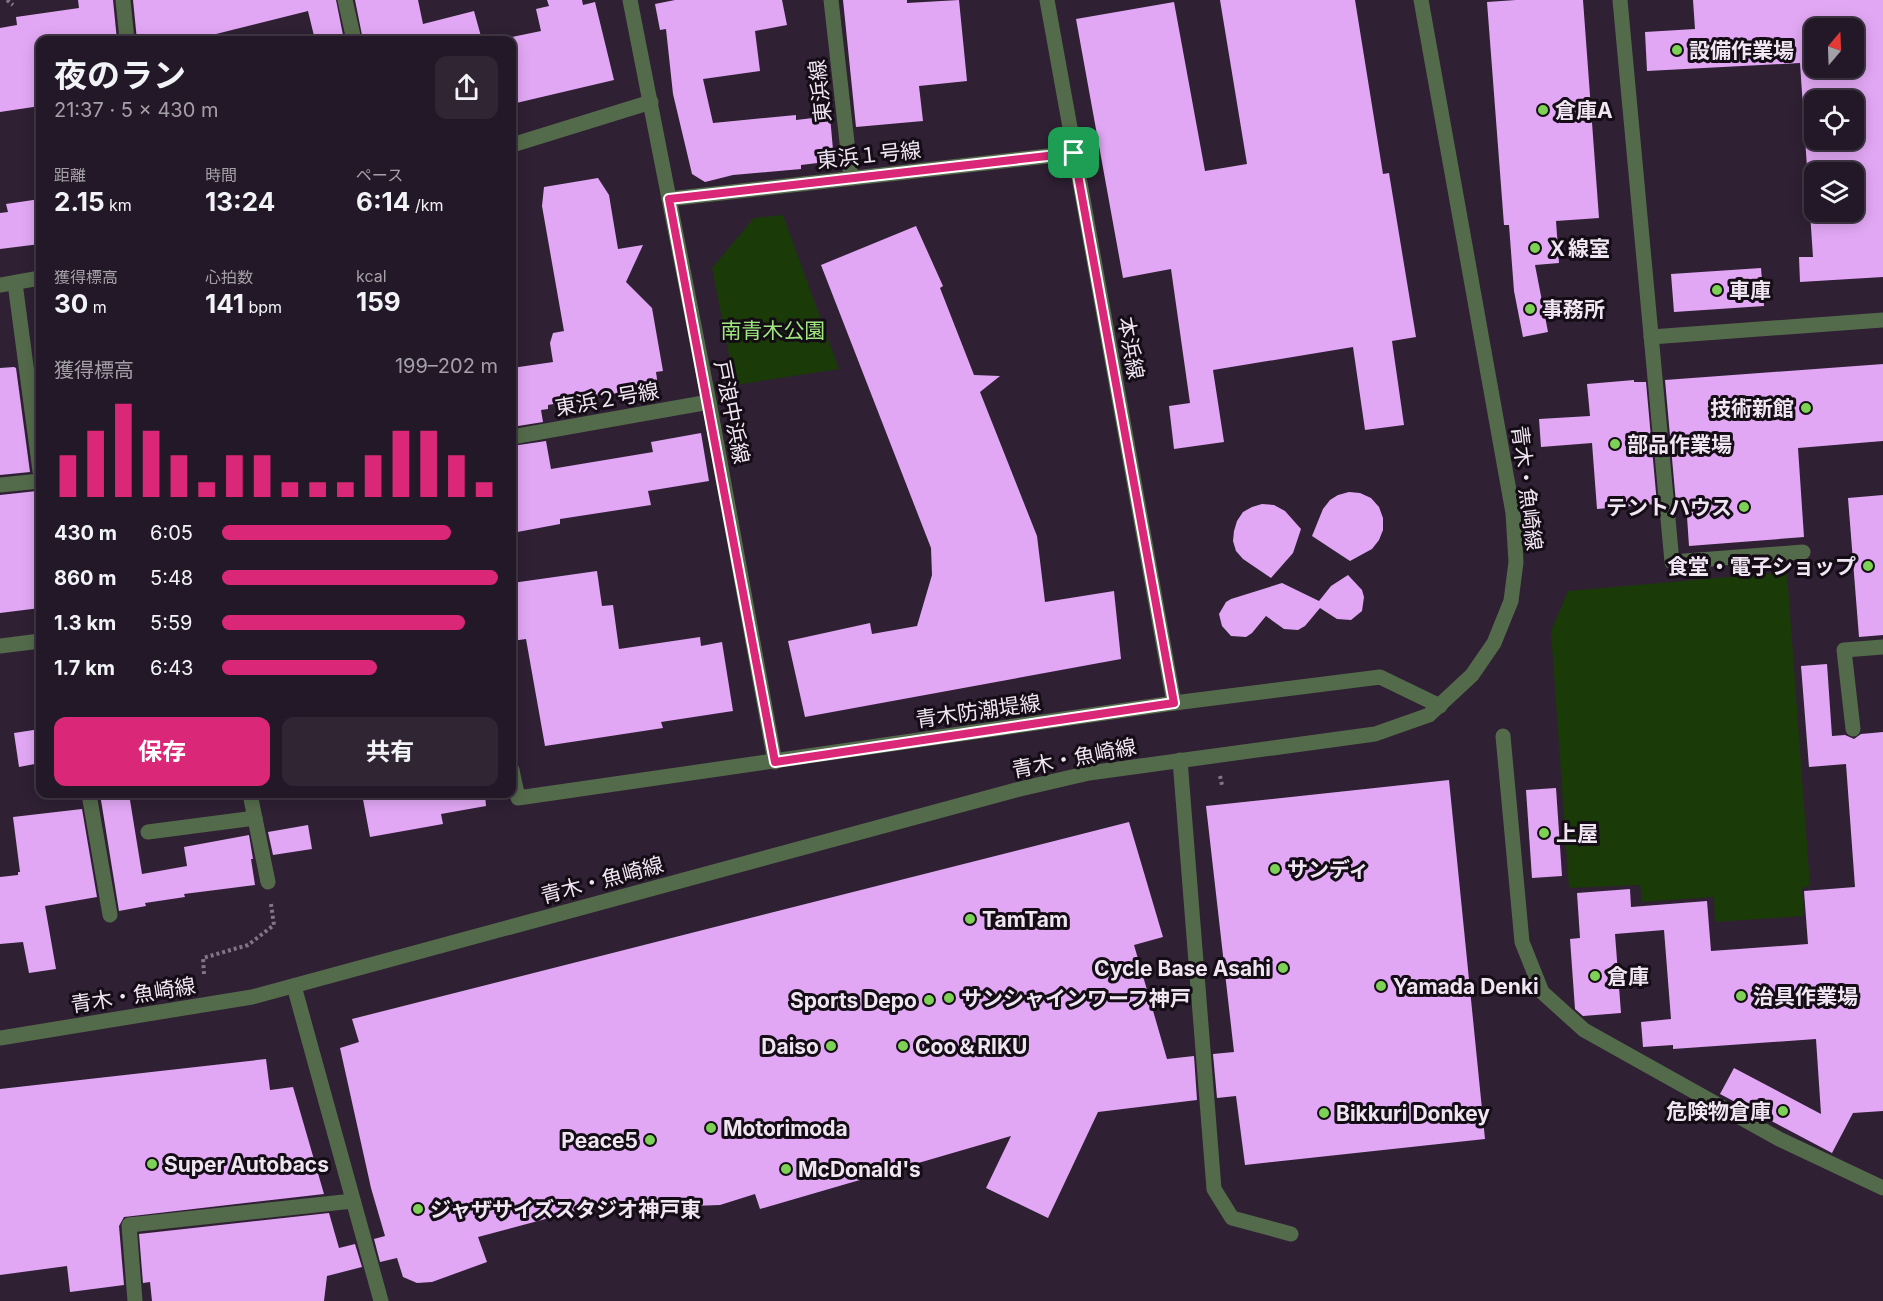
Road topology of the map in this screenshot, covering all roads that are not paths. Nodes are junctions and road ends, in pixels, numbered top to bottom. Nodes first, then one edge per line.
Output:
1 (123, 0) edge
2 (345, 0) edge
3 (630, 0) edge
4 (831, 0) edge
5 (1047, 0) edge
6 (1421, 0) edge
7 (1620, 0) edge
8 (127, 36) edge
9 (353, 36) edge
10 (651, 102) junction
11 (516, 144) edge
12 (1074, 153) junction
13 (851, 178) junction
14 (669, 199) junction
15 (36, 279) edge
16 (8, 284) edge
17 (1883, 320) edge
18 (1651, 337) junction
19 (709, 402) junction
20 (516, 436) edge
21 (36, 448) edge
22 (36, 481) edge
23 (0, 485) edge
24 (1803, 552) dead end
25 (36, 642) edge
26 (0, 646) edge
27 (1883, 647) edge
28 (1174, 703) junction
29 (1440, 706) junction
30 (1853, 729) dead end
31 (1503, 736) dead end
32 (1180, 760) junction
33 (775, 762) junction
34 (516, 789) edge
35 (90, 798) edge
36 (251, 798) edge
37 (255, 818) junction
38 (148, 832) dead end
39 (268, 882) dead end
40 (110, 915) dead end
41 (294, 986) junction
42 (0, 1038) edge
43 (1883, 1188) edge
44 (353, 1201) junction
45 (1291, 1234) dead end
46 (135, 1301) edge
47 (381, 1301) edge

1 - 8 street
2 - 9 street
3 - 10 street, 戸浪中浜線
4 - 13 street, 東浜線
5 - 12 street, 本浜線
6 - 29 street, 青木・魚崎線
7 - 18 street
10 - 11 street
10 - 14 street, 戸浪中浜線
12 - 13 street, 東浜１号線
12 - 28 street, 本浜線
13 - 14 street, 東浜１号線
14 - 19 street, 戸浪中浜線
15 - 16 street
16 - 21 street
17 - 18 street
18 - 24 street
19 - 20 street, 東浜２号線
19 - 33 street, 戸浪中浜線
22 - 23 street
25 - 26 street
27 - 30 street
28 - 29 street, 青木防潮堤線
28 - 33 street, 青木防潮堤線
29 - 32 street, 青木・魚崎線
31 - 43 street
32 - 41 street, 青木・魚崎線
32 - 45 street
33 - 34 street, 青木防潮堤線
35 - 40 street
36 - 37 street
37 - 38 street
37 - 39 street
41 - 42 street, 青木・魚崎線
41 - 44 street
44 - 46 street
44 - 47 street

